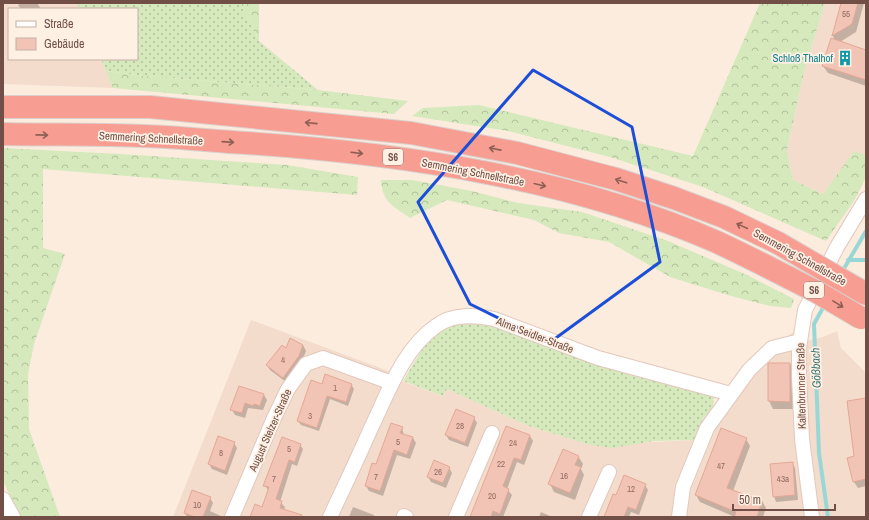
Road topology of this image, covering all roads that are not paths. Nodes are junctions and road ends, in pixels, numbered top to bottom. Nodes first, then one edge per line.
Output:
1 (3, 107) edge
2 (3, 134) edge
3 (866, 199) edge
4 (866, 294) edge
5 (863, 320) edge
6 (800, 341) junction
7 (392, 383) junction
8 (731, 394) junction
9 (492, 433) dead end
10 (609, 472) dead end
11 (3, 499) edge
12 (13, 517) edge
13 (232, 517) edge
14 (330, 517) edge
15 (456, 517) edge
16 (589, 517) edge
17 (679, 517) edge
18 (812, 517) edge

4 -> 1 highway, Semmering Schnellstraße / S6, bridge
2 -> 5 highway, Semmering Schnellstraße / S6, bridge
3 - 6 street, Kaltenbrunner Straße
6 - 8 street
6 - 18 street, Kaltenbrunner Straße
7 - 8 street, Alma Seidler-Straße
7 - 13 street, August Stelzer-Straße
7 - 14 street, Alma Seidler-Straße
8 - 17 street
9 - 15 street
10 - 16 street
11 - 12 street

